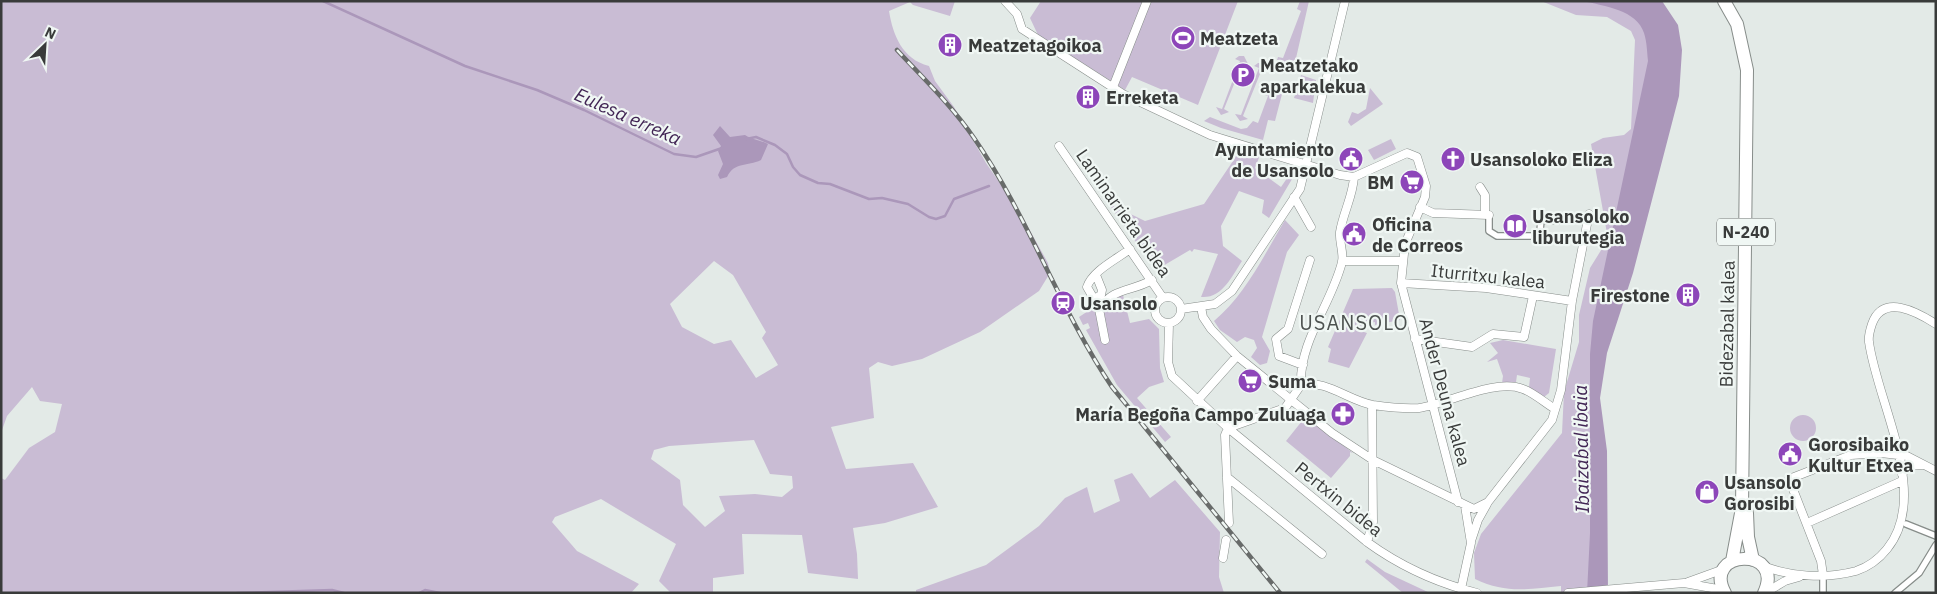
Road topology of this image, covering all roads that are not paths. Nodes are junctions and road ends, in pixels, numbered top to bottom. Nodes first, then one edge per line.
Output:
1 (1005, 1) edge
2 (1147, 1) edge
3 (1345, 1) edge
4 (1724, 1) edge
5 (1113, 87) junction
6 (1059, 146) dead end
7 (1305, 164) junction
8 (1354, 177) junction
9 (1480, 187) dead end
10 (1294, 198) junction
11 (1420, 207) junction
12 (1589, 214) dead end
13 (1487, 215) junction
14 (1570, 221) dead end
15 (1311, 227) dead end
16 (1130, 249) junction
17 (1310, 260) dead end
18 (1342, 261) junction
19 (1402, 261) junction
20 (1096, 275) dead end
21 (1152, 280) junction
22 (1401, 283) junction
23 (1532, 296) junction
24 (1164, 298) junction
25 (1572, 301) junction
26 (1201, 307) junction
27 (1182, 309) junction
28 (1169, 324) junction
29 (1936, 324) edge
30 (1415, 339) junction
31 (1105, 340) dead end
32 (1237, 356) junction
33 (1303, 365) junction
34 (1301, 385) junction
35 (1291, 400) junction
36 (1198, 401) junction
37 (1372, 405) junction
38 (1432, 405) junction
39 (1556, 409) junction
40 (1227, 431) junction
41 (1904, 456) junction
42 (1373, 460) junction
43 (1922, 465) junction
44 (1908, 466) junction
45 (1743, 467) junction
46 (1936, 471) edge
47 (1227, 477) junction
48 (1902, 478) junction
49 (1462, 504) junction
50 (1486, 504) junction
51 (1229, 523) dead end
52 (1807, 523) junction
53 (1906, 524) dead end
54 (1469, 533) junction
55 (1936, 536) edge
56 (1226, 540) dead end
57 (1366, 542) junction
58 (1471, 543) junction
59 (1936, 545) edge
60 (1322, 554) dead end
61 (1223, 558) dead end
62 (1757, 562) junction
63 (1728, 565) junction
64 (1806, 575) junction
65 (1823, 578) junction
66 (1684, 583) junction
67 (1460, 589) junction
68 (1724, 592) edge
69 (1477, 593) edge
70 (1568, 593) edge
71 (1764, 593) edge
72 (1823, 593) edge
73 (1895, 593) edge

1 - 5 street
2 - 5 street
3 - 7 street
4 - 45 highway, Bidezabal kalea / N-240
5 - 7 street
6 - 16 street, Laminarrieta bidea
7 - 8 street
7 - 10 street
8 - 11 street, Ander Deuna kalea
8 - 18 street
9 - 13 street
10 - 15 street
10 - 26 street
11 - 13 street
11 - 19 street, Ander Deuna kalea
12 - 25 street
13 - 14 street
16 - 20 street
16 - 21 street, Laminarrieta bidea
17 - 33 street
18 - 19 street
18 - 33 street
19 - 22 street, Ander Deuna kalea
21 - 24 street, Laminarrieta bidea
21 - 31 street
22 - 23 street, Iturritxu kalea
22 - 30 street, Ander Deuna kalea
23 - 25 street, Iturritxu kalea
23 - 30 street
24 - 27 street
24 - 28 street
25 - 39 street
26 - 27 street
26 - 32 street
27 - 28 street
28 - 36 street, Pertxin bidea
29 - 41 street
30 - 38 street, Ander Deuna kalea
32 - 35 street
32 - 36 street
33 - 34 street
34 - 35 street
34 - 37 street
35 - 40 street
35 - 42 street
36 - 40 street, Pertxin bidea
37 - 38 street
37 - 42 street
38 - 39 street
38 - 49 street, Ander Deuna kalea
39 - 50 street
40 - 47 street
40 - 57 street, Pertxin bidea
41 - 43 street
41 - 44 street
41 - 48 street
41 - 52 street
42 - 49 street
42 - 57 street
43 - 44 street
43 - 46 street
44 - 48 street
45 - 62 highway, N-240
45 - 63 highway, Bidezabal kalea / N-240
47 - 51 street
47 - 60 street
48 - 52 street
48 - 65 street
49 - 50 street
49 - 54 street, Ander Deuna kalea
50 - 54 street
50 - 58 street
52 - 65 street
53 - 55 street
54 - 58 street, Ander Deuna kalea
56 - 61 street
57 - 67 street, Pertxin bidea
58 - 67 street
59 - 73 street
62 - 63 highway
62 - 64 street
62 - 71 highway, N-240
63 - 66 street
63 - 68 highway, N-240
64 - 65 street
64 - 71 street
65 - 72 street
66 - 68 street
66 - 70 street
67 - 69 street, Pertxin bidea

